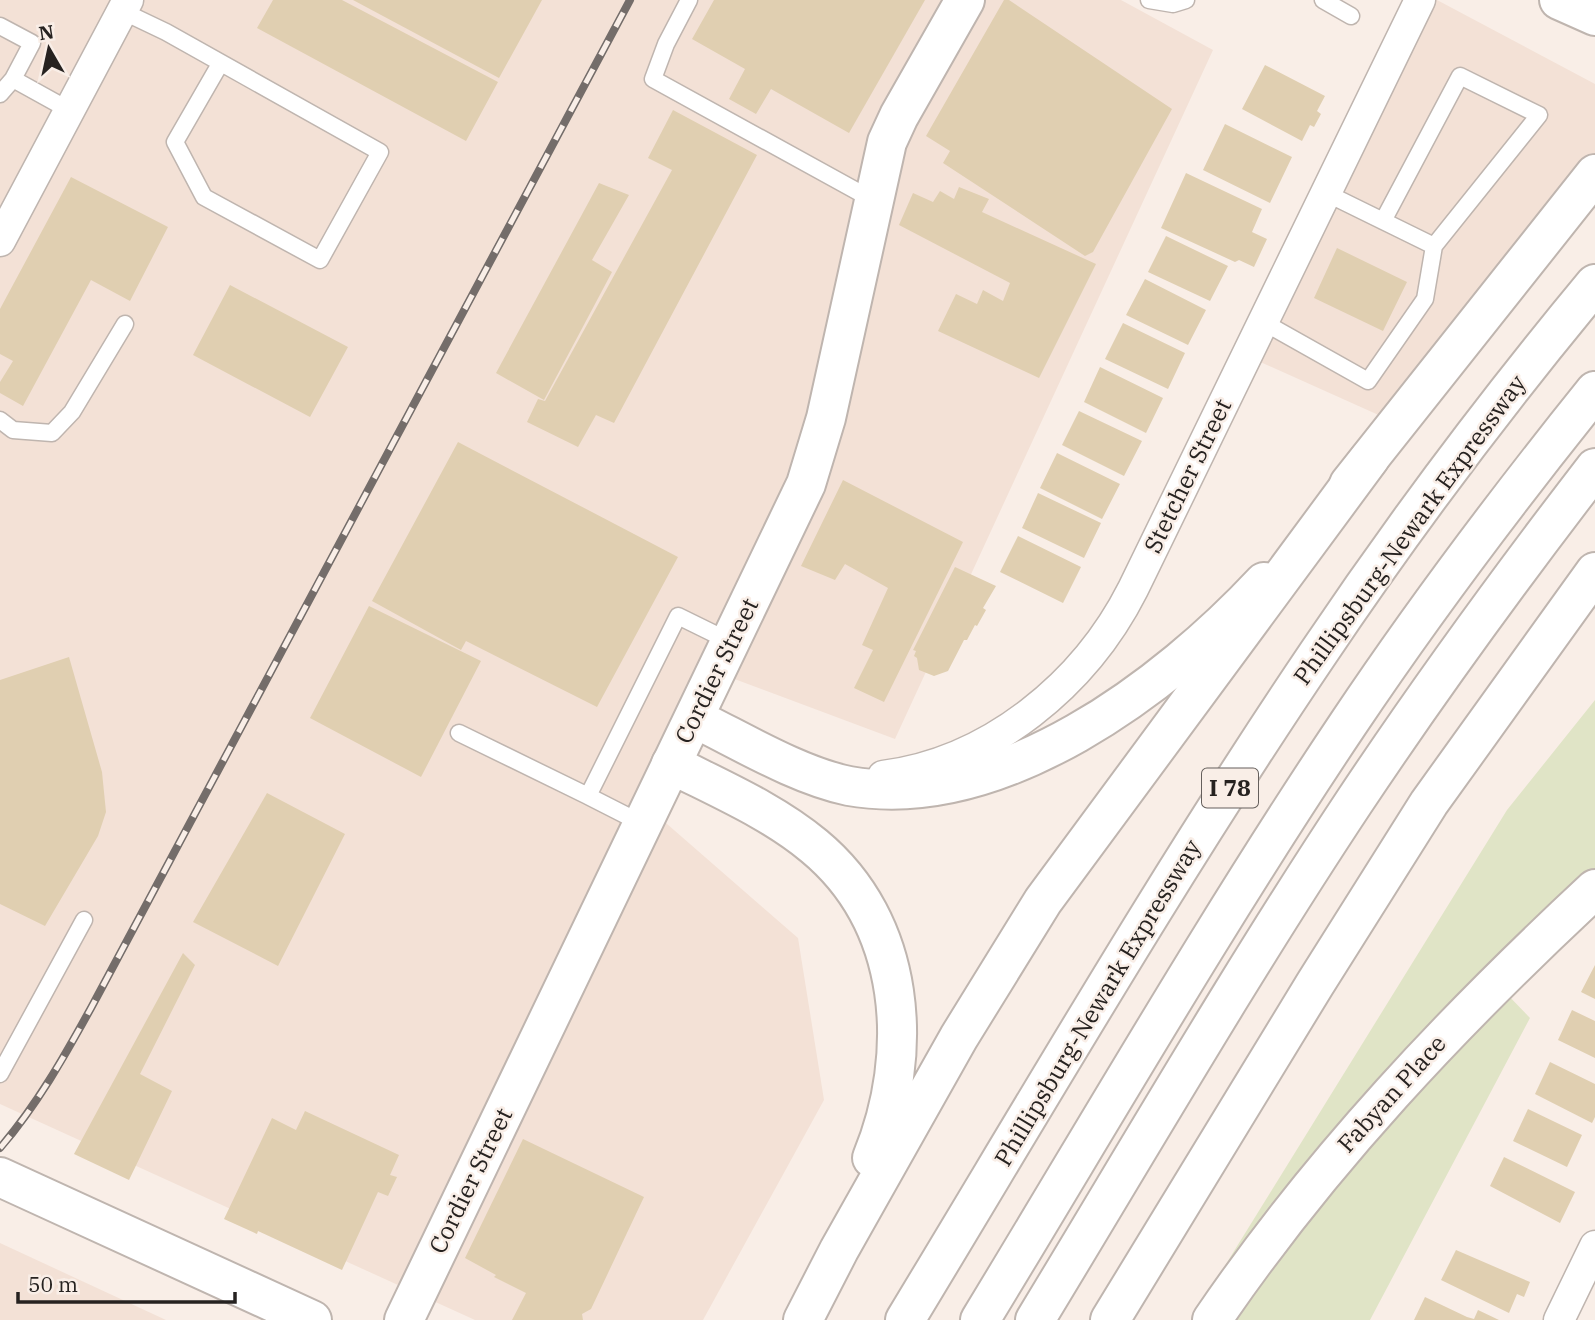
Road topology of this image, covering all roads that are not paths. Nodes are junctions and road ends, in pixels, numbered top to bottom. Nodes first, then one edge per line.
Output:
1 (689, 0) edge
2 (965, 0) edge
3 (1149, 0) edge
4 (1186, 0) edge
5 (1323, 0) edge
6 (1420, 0) edge
7 (125, 5) edge
8 (1351, 16) dead end
9 (0, 26) edge
10 (220, 64) junction
11 (13, 79) junction
12 (0, 93) edge
13 (69, 110) junction
14 (1595, 174) edge
15 (1326, 193) junction
16 (873, 200) junction
17 (1383, 221) junction
18 (0, 241) edge
19 (1434, 246) junction
20 (1595, 284) edge
21 (1263, 322) junction
22 (125, 324) dead end
23 (1595, 391) edge
24 (0, 420) edge
25 (1370, 458) junction
26 (1595, 468) edge
27 (1595, 572) edge
28 (731, 642) junction
29 (694, 718) junction
30 (459, 733) dead end
31 (671, 764) junction
32 (804, 771) junction
33 (588, 796) junction
34 (643, 824) junction
35 (1595, 889) edge
36 (83, 920) dead end
37 (0, 1074) edge
38 (0, 1177) edge
39 (1595, 1246) edge
40 (839, 1250) junction
41 (312, 1320) edge
42 (404, 1320) edge
43 (803, 1320) edge
44 (905, 1320) edge
45 (979, 1320) edge
46 (1035, 1320) edge
47 (1110, 1320) edge
48 (1212, 1320) edge
49 (1559, 1320) edge

1 - 16 lane
2 - 16 main road, Cordier Street
3 - 4 lane
5 - 8 lane
6 - 15 street, Stetcher Street
7 - 10 lane
7 - 13 street
9 - 11 lane
10 - 10 lane
11 - 12 lane
11 - 13 lane
13 - 18 street
14 - 25 main road
15 - 17 lane
15 - 21 street, Stetcher Street
16 - 28 main road, Cordier Street
17 - 19 lane
17 - 19 lane
19 - 21 lane
20 - 44 main road, Phillipsburg-Newark Expressway / I 78
21 - 32 street, Stetcher Street
22 - 24 lane
23 - 45 main road, I 78
25 - 32 main road
25 - 40 main road
26 - 46 main road
27 - 47 main road
28 - 29 main road, Cordier Street
28 - 33 lane
29 - 31 main road, Cordier Street
29 - 32 main road
30 - 33 lane
31 - 34 main road, Cordier Street
31 - 40 main road
33 - 34 lane
34 - 42 main road, Cordier Street
35 - 48 main road, Fabyan Place
36 - 37 lane
38 - 41 main road
39 - 49 street
40 - 43 main road

